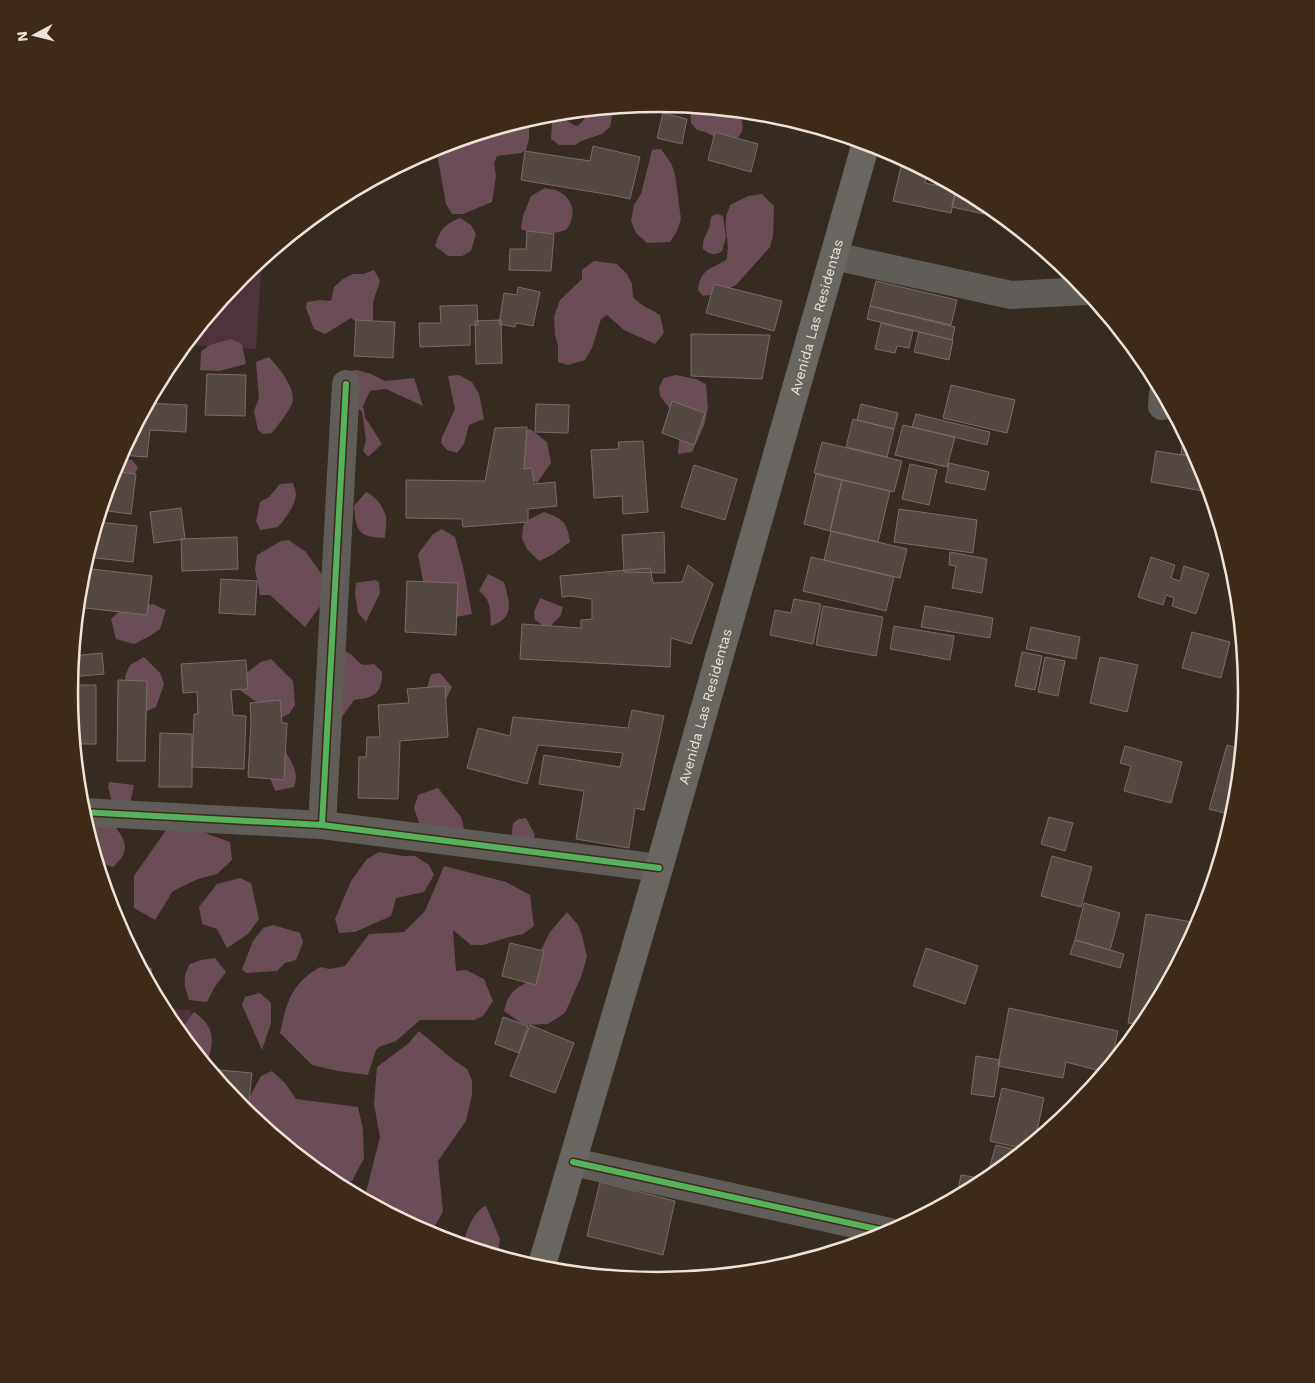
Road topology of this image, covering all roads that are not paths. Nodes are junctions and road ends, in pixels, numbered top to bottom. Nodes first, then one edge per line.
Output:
1 (864, 150) edge
2 (834, 256) junction
3 (1078, 291) edge
4 (346, 384) dead end
5 (91, 812) edge
6 (322, 825) junction
7 (659, 868) junction
8 (573, 1162) junction
9 (875, 1229) edge
10 (543, 1260) edge

1 - 2 main road, Avenida Las Residentas
2 - 3 street
2 - 7 main road, Avenida Las Residentas
4 - 6 street
5 - 6 street
6 - 7 street
7 - 8 main road, Avenida Las Residentas
8 - 9 street
8 - 10 main road, Avenida Las Residentas

